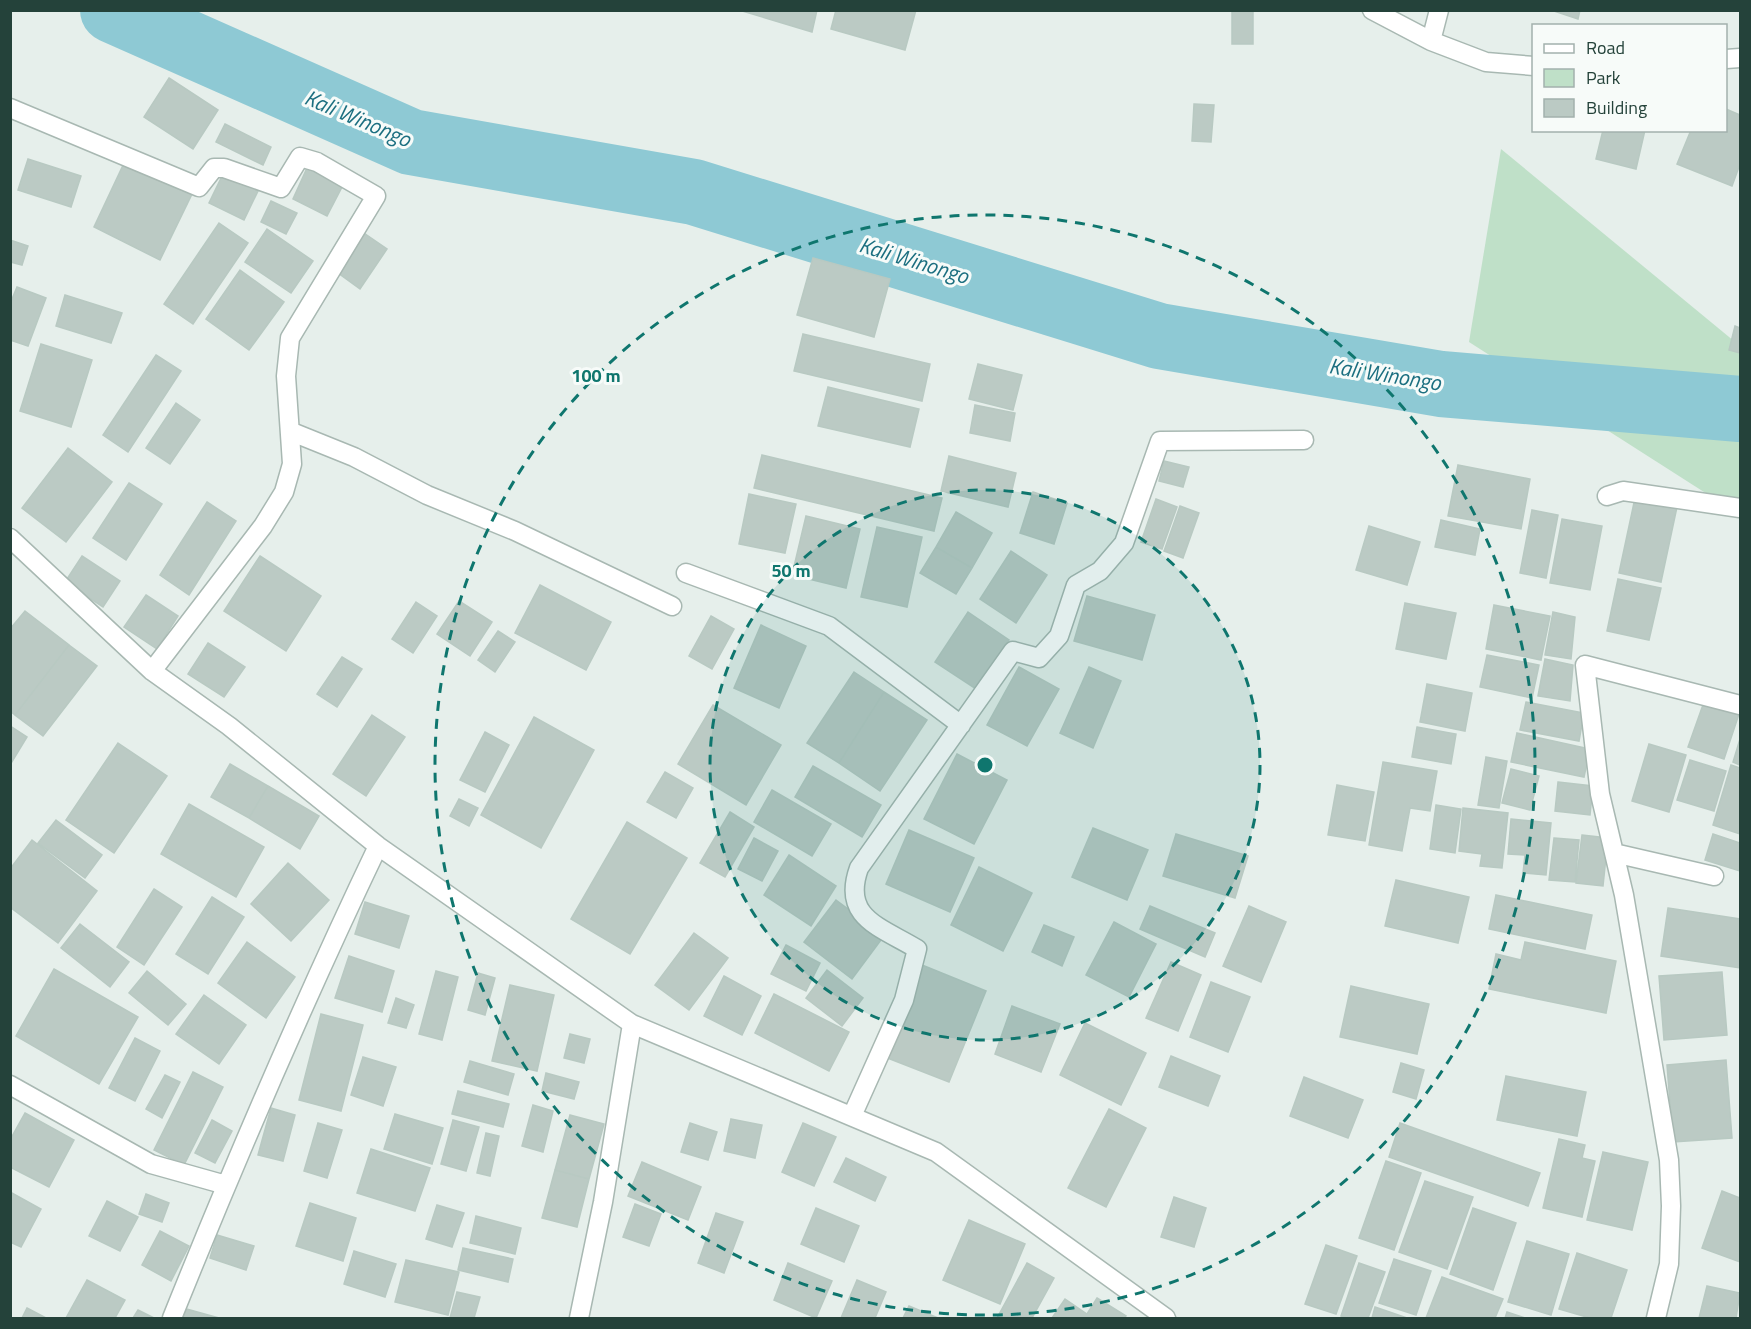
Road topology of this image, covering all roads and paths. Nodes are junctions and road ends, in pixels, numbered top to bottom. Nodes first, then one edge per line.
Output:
1 (1372, 10) edge
2 (1439, 10) edge
3 (1431, 41) junction
4 (1532, 66) edge
5 (10, 108) edge
6 (292, 432) junction
7 (1304, 440) dead end
8 (1608, 496) dead end
9 (1740, 508) edge
10 (10, 538) edge
11 (686, 573) dead end
12 (672, 606) dead end
13 (152, 671) junction
14 (1740, 705) edge
15 (961, 725) junction
16 (378, 846) junction
17 (1614, 853) junction
18 (1714, 876) dead end
19 (632, 1024) junction
20 (10, 1085) edge
21 (852, 1116) junction
22 (226, 1185) junction
23 (172, 1318) edge
24 (579, 1318) edge
25 (1166, 1318) edge
26 (1656, 1318) edge

1 - 3 street
2 - 3 street
3 - 4 street
5 - 6 street
6 - 12 street
6 - 13 street
7 - 15 street
8 - 9 street
10 - 13 street
11 - 15 street
13 - 16 street
14 - 17 street
15 - 21 street
16 - 19 street
16 - 22 street
17 - 18 street
17 - 26 street
19 - 21 street
19 - 24 street
20 - 22 street
21 - 25 street
22 - 23 street

